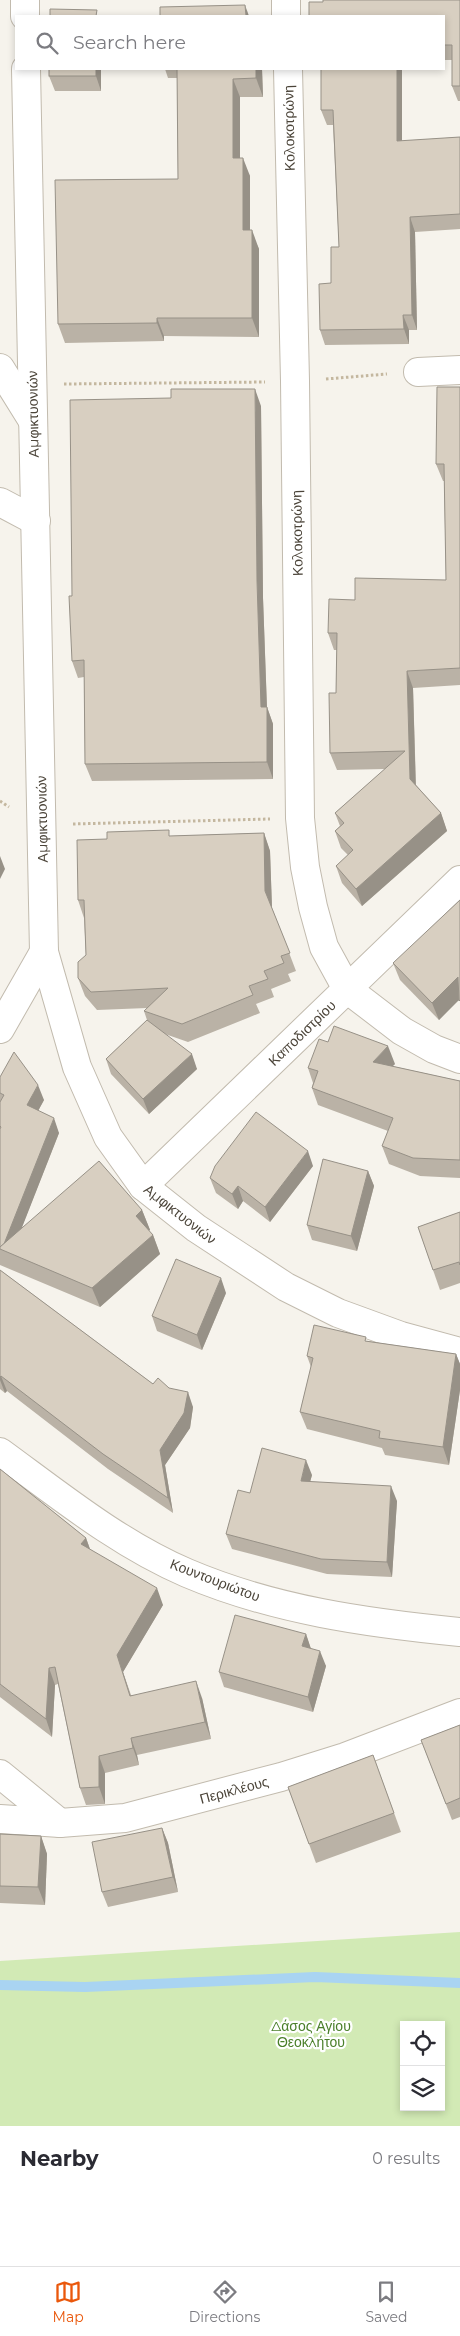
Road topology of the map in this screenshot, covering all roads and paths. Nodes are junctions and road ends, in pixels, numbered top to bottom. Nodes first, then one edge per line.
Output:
1 (25, 0) edge
2 (286, 0) edge
3 (25, 15) edge
4 (286, 15) edge
5 (26, 70) edge
6 (288, 70) edge
7 (0, 368) edge
8 (460, 370) edge
9 (418, 372) joint
10 (295, 381) junction
11 (33, 385) junction
12 (34, 422) junction
13 (0, 502) edge
14 (36, 521) junction
15 (300, 818) junction
16 (42, 825) junction
17 (460, 880) edge
18 (44, 952) junction
19 (347, 989) junction
20 (0, 1029) edge
21 (460, 1059) edge
22 (143, 1186) junction
23 (460, 1352) edge
24 (0, 1452) edge
25 (460, 1632) edge
26 (460, 1713) edge
27 (0, 1774) edge
28 (0, 1819) edge
29 (60, 1822) junction

1 - 3 street
2 - 4 street
5 - 11 street, Αμφικτυονιών
6 - 10 street, Κολοκοτρώνη
7 - 12 street
8 - 9 street
9 - 10 path
10 - 11 path
10 - 15 street, Κολοκοτρώνη
11 - 12 street, Αμφικτυονιών
12 - 14 street, Αμφικτυονιών
13 - 14 street
14 - 16 street, Αμφικτυονιών
15 - 16 path
15 - 19 street, Κολοκοτρώνη
16 - 18 street, Αμφικτυονιών
17 - 19 street, Καποδιστρίου
18 - 20 street
18 - 22 street, Αμφικτυονιών
19 - 21 street
19 - 22 street, Καποδιστρίου
22 - 23 street, Αμφικτυονιών
24 - 25 street, Κουντουριώτου
26 - 29 street, Περικλέους
27 - 29 street
28 - 29 street, Περικλέους

